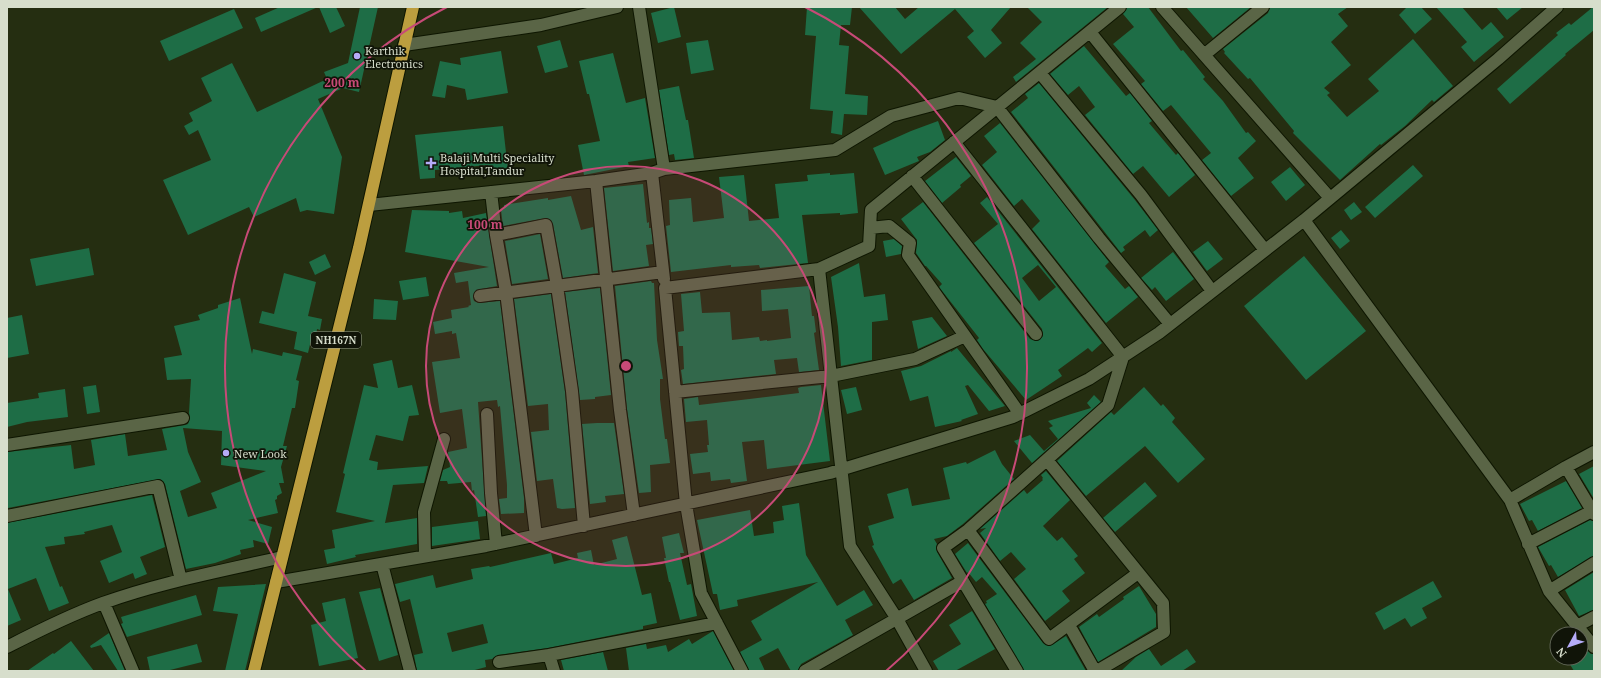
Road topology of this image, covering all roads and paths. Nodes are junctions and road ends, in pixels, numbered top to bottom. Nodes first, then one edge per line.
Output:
1 (413, 7) edge
2 (617, 7) edge
3 (639, 7) edge
4 (1120, 7) edge
5 (1162, 7) edge
6 (1263, 7) edge
7 (1557, 7) edge
8 (1090, 32) junction
9 (404, 45) junction
10 (1204, 55) junction
11 (1040, 72) junction
12 (997, 107) junction
13 (954, 142) junction
14 (664, 169) junction
15 (652, 173) junction
16 (912, 176) junction
17 (596, 181) junction
18 (491, 192) junction
19 (1330, 198) junction
20 (369, 205) junction
21 (1304, 220) junction
22 (870, 228) junction
23 (496, 234) junction
24 (1265, 250) junction
25 (819, 269) junction
26 (663, 272) junction
27 (606, 280) junction
28 (558, 286) junction
29 (664, 288) junction
30 (1212, 291) junction
31 (506, 292) junction
32 (480, 296) dead end
33 (1170, 324) junction
34 (1036, 334) dead end
35 (965, 336) junction
36 (1123, 357) junction
37 (831, 376) junction
38 (675, 392) junction
39 (487, 414) dead end
40 (1020, 414) junction
41 (183, 418) dead end
42 (444, 439) dead end
43 (7, 446) edge
44 (1594, 452) edge
45 (1047, 460) junction
46 (1566, 467) junction
47 (842, 469) junction
48 (1510, 500) junction
49 (686, 504) junction
50 (1593, 512) edge
51 (634, 515) junction
52 (7, 516) edge
53 (584, 526) junction
54 (968, 530) junction
55 (536, 536) junction
56 (496, 544) junction
57 (1528, 544) junction
58 (425, 556) junction
59 (282, 557) junction
60 (1594, 563) edge
61 (382, 564) junction
62 (1138, 573) junction
63 (181, 580) junction
64 (963, 581) junction
65 (276, 582) junction
66 (1549, 591) junction
67 (104, 603) junction
68 (1594, 616) edge
69 (896, 619) junction
70 (717, 623) junction
71 (1069, 625) junction
72 (1577, 626) joint
73 (7, 647) edge
74 (549, 655) junction
75 (499, 662) dead end
76 (133, 671) edge
77 (254, 671) edge
78 (410, 671) edge
79 (554, 671) edge
80 (742, 671) edge
81 (805, 671) edge
82 (926, 671) edge
83 (1017, 671) edge
84 (1096, 671) edge

1 - 9 highway, NH167N
2 - 9 street
3 - 14 street
4 - 8 street
5 - 10 street
6 - 10 street
7 - 19 street
8 - 11 street
8 - 24 street
9 - 20 highway, NH167N
10 - 19 street
11 - 12 street
11 - 30 street
12 - 13 street
12 - 14 street
12 - 33 street
13 - 16 street
13 - 36 street
14 - 15 street
15 - 17 street
15 - 26 street
16 - 22 street
16 - 34 street
17 - 18 street
17 - 27 street
18 - 20 street
18 - 23 street
19 - 21 street
20 - 59 highway, NH167N
21 - 24 street
21 - 48 street
22 - 25 street
22 - 35 street
23 - 28 street
23 - 31 street
24 - 30 street
25 - 29 street
25 - 37 street
26 - 27 street
26 - 29 street
27 - 28 street
27 - 51 street
28 - 31 street
28 - 53 street
29 - 38 street
30 - 33 street
31 - 32 street
31 - 55 street
33 - 36 street
35 - 37 street
35 - 40 street
36 - 40 street
36 - 45 street
37 - 38 street
37 - 47 street
38 - 49 street
39 - 56 street
40 - 47 street
41 - 43 street
42 - 58 street
44 - 46 street
45 - 54 street
45 - 62 street
46 - 48 street
46 - 50 street
47 - 49 street
47 - 69 street
48 - 57 street
49 - 51 street
49 - 70 street
50 - 57 street
51 - 53 street
52 - 63 street
53 - 55 street
54 - 64 street
54 - 71 street
55 - 56 street
56 - 58 street
57 - 66 street
58 - 61 street
59 - 63 street
59 - 65 highway, NH167N
60 - 66 street
61 - 65 street
61 - 78 street
62 - 71 street
62 - 84 street
63 - 67 street
64 - 69 street
64 - 83 street
65 - 77 highway, NH167N
66 - 72 street
67 - 73 street
67 - 76 street
68 - 72 street
69 - 81 street
69 - 82 street
70 - 74 street
70 - 80 street
71 - 84 street
74 - 75 street
74 - 79 street

